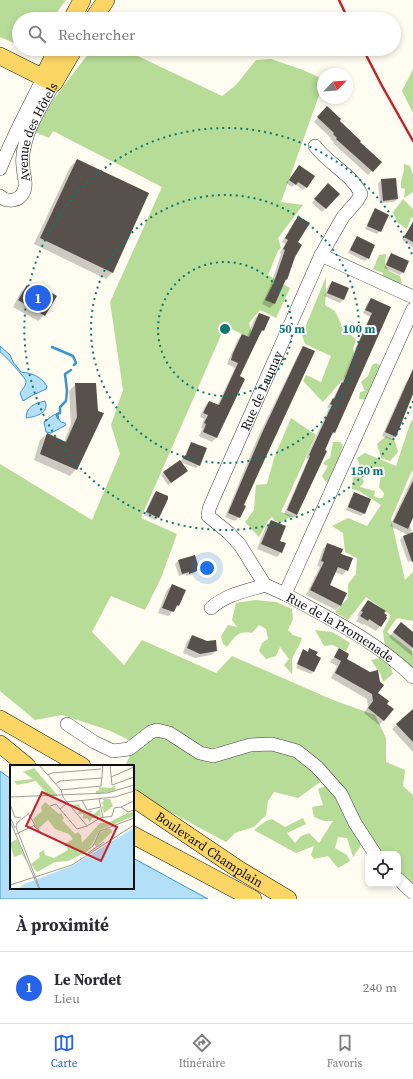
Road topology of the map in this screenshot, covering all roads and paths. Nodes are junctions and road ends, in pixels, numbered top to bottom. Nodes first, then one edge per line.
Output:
1 (82, 0) edge
2 (106, 0) edge
3 (76, 12) edge
4 (98, 12) edge
5 (0, 56) edge
6 (55, 56) edge
7 (68, 56) edge
8 (48, 81) junction
9 (315, 146) dead end
10 (0, 169) edge
11 (0, 196) edge
12 (321, 256) junction
13 (413, 297) edge
14 (413, 309) edge
15 (265, 585) junction
16 (285, 594) junction
17 (211, 608) dead end
18 (413, 677) edge
19 (0, 719) edge
20 (68, 724) dead end
21 (0, 744) edge
22 (26, 765) edge
23 (80, 765) edge
24 (134, 799) edge
25 (134, 836) edge
26 (373, 851) edge
27 (401, 882) edge
28 (413, 893) edge
29 (253, 899) edge
30 (288, 899) edge

1 - 3 main road
2 - 4 main road
5 - 8 main road
6 - 8 main road, Avenue des Hôtels
7 - 8 main road, Avenue des Hôtels
8 - 10 street, Avenue des Hôtels
8 - 11 street, Avenue des Hôtels
9 - 12 street, Rue de Launay
12 - 13 street
12 - 15 street, Rue de Launay
14 - 16 street, Rue de la Promenade
15 - 16 street
15 - 17 street
16 - 18 street, Rue de la Promenade
19 - 23 main road
20 - 26 street
21 - 22 main road
24 - 30 main road, Boulevard Champlain
25 - 29 main road, Boulevard Champlain
27 - 28 street

